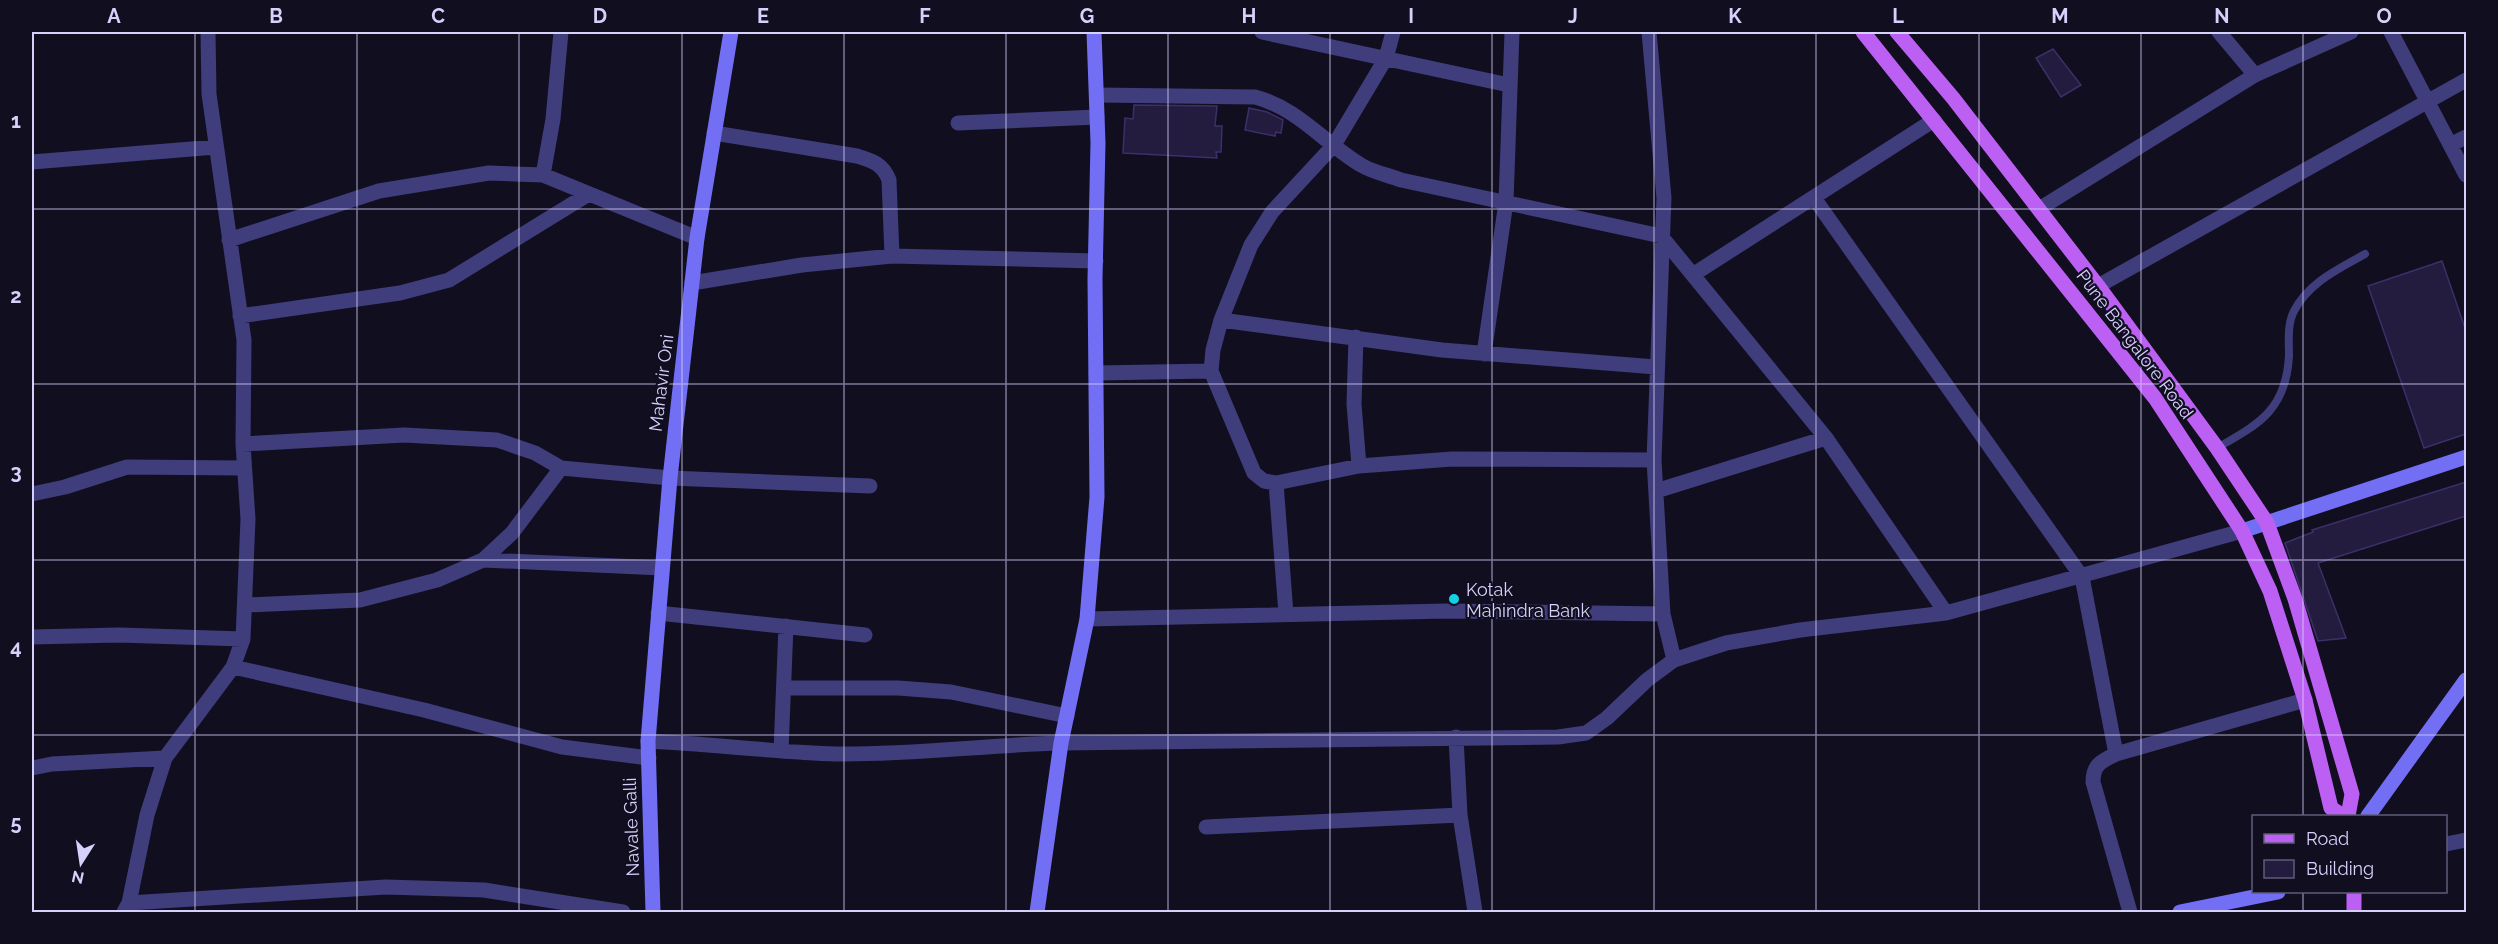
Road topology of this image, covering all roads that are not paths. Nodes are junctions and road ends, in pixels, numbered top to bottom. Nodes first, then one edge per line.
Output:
1 (208, 32) edge
2 (561, 32) edge
3 (731, 32) edge
4 (1094, 32) edge
5 (1262, 32) edge
6 (1394, 32) edge
7 (1512, 32) edge
8 (1649, 32) edge
9 (1863, 32) edge
10 (1897, 32) edge
11 (2219, 32) edge
12 (2351, 32) edge
13 (2391, 32) edge
14 (1325, 37) edge
15 (1386, 58) junction
16 (2255, 75) junction
17 (2466, 80) edge
18 (1509, 84) junction
19 (1096, 95) junction
20 (2429, 101) junction
21 (1097, 117) junction
22 (1935, 120) junction
23 (958, 123) dead end
24 (714, 133) junction
25 (2466, 137) edge
26 (2452, 144) junction
27 (1334, 145) junction
28 (216, 147) junction
29 (32, 162) edge
30 (543, 175) junction
31 (2466, 175) edge
32 (587, 195) junction
33 (1814, 198) junction
34 (1506, 202) junction
35 (2039, 209) junction
36 (1661, 236) junction
37 (697, 238) junction
38 (229, 240) junction
39 (2366, 254) dead end
40 (892, 256) junction
41 (1096, 261) junction
42 (1694, 274) junction
43 (692, 283) junction
44 (2098, 286) junction
45 (240, 316) junction
46 (1221, 320) junction
47 (1356, 337) junction
48 (1484, 354) junction
49 (1656, 367) junction
50 (1211, 371) junction
51 (1096, 373) junction
52 (1826, 438) junction
53 (243, 444) junction
54 (2217, 448) junction
55 (2466, 457) edge
56 (1654, 460) junction
57 (1359, 466) junction
58 (243, 468) junction
59 (561, 468) junction
60 (670, 478) junction
61 (1276, 483) junction
62 (870, 486) dead end
63 (1656, 491) junction
64 (32, 494) edge
65 (2266, 523) junction
66 (2242, 531) junction
67 (483, 560) junction
68 (662, 568) junction
69 (2082, 578) junction
70 (246, 605) junction
71 (658, 612) junction
72 (1946, 613) junction
73 (1286, 614) junction
74 (1663, 614) junction
75 (1088, 619) junction
76 (786, 626) junction
77 (865, 635) dead end
78 (32, 637) edge
79 (243, 639) junction
80 (1674, 660) junction
81 (233, 667) junction
82 (2466, 681) edge
83 (784, 688) junction
84 (2305, 700) junction
85 (1066, 716) junction
86 (1456, 737) junction
87 (648, 741) junction
88 (1061, 743) junction
89 (781, 751) junction
90 (2116, 754) junction
91 (165, 758) junction
92 (649, 758) junction
93 (32, 768) edge
94 (1460, 815) junction
95 (2342, 815) edge
96 (2348, 815) edge
97 (2369, 815) edge
98 (1206, 827) dead end
99 (2466, 840) edge
100 (2447, 844) edge
101 (2269, 893) edge
102 (2354, 893) edge
103 (126, 908) edge
104 (623, 912) edge
105 (653, 912) edge
106 (1036, 912) edge
107 (1475, 912) edge
108 (2130, 912) edge
109 (2180, 912) edge
110 (2354, 912) edge

1 - 28 street
2 - 30 street
3 - 24 street, Mahavir Oni
4 - 19 street
5 - 14 street
6 - 15 street
7 - 18 street
8 - 36 street
9 - 22 main road, Pune Bangalore Road
10 - 35 main road, Pune Bangalore Road
11 - 16 street
12 - 16 street
13 - 20 street
14 - 15 street
15 - 18 street
15 - 27 street
16 - 35 street
17 - 20 street
18 - 34 street
19 - 21 street
19 - 27 street
20 - 26 street
20 - 44 street
21 - 23 street
21 - 41 street
22 - 33 street
22 - 66 main road, Pune Bangalore Road
24 - 37 street, Mahavir Oni
24 - 40 street
25 - 26 street
26 - 31 street
27 - 34 street
27 - 46 street
28 - 29 street
28 - 38 street
30 - 32 street
30 - 38 street
32 - 37 street
32 - 45 street
33 - 42 street
33 - 69 street
34 - 36 street
34 - 48 street
35 - 44 main road, Pune Bangalore Road
36 - 42 street
36 - 49 street
37 - 43 street, Mahavir Oni
38 - 45 street
39 - 54 lane
40 - 41 street
40 - 43 street
41 - 51 street
42 - 52 street
43 - 60 street, Mahavir Oni
44 - 54 main road, Pune Bangalore Road
45 - 53 street
46 - 47 street
46 - 50 street
47 - 48 street
47 - 57 street
48 - 49 street
49 - 56 street
50 - 51 street
50 - 61 street
51 - 75 street
52 - 63 street
52 - 72 street
53 - 58 street
53 - 59 street
54 - 65 main road, Pune Bangalore Road
55 - 65 street
56 - 57 street
56 - 63 street
57 - 61 street
58 - 64 street
58 - 70 street
59 - 60 street
59 - 67 street
60 - 62 street
60 - 68 street, Mahavir Oni
61 - 73 street
63 - 74 street
65 - 66 street
65 - 96 main road, Pune Bangalore Road
66 - 69 street
66 - 84 main road, Pune Bangalore Road
67 - 68 street
67 - 70 street
68 - 71 street, Mahavir Oni
69 - 72 street
69 - 90 street
70 - 79 street
71 - 76 street
71 - 87 street, Mahavir Oni
72 - 80 street
73 - 74 street
73 - 75 street
74 - 80 street
75 - 85 street
76 - 77 street
76 - 83 street
78 - 79 street
79 - 81 street
80 - 86 street
81 - 91 street
81 - 92 street
82 - 97 street
83 - 85 street
83 - 89 street
84 - 90 street
84 - 95 main road, Pune Bangalore Road
85 - 88 street
86 - 88 street
86 - 94 street
87 - 89 street
87 - 92 street, Navale Galli
88 - 89 street
88 - 106 street
90 - 108 street
91 - 93 street
91 - 103 street
92 - 105 street, Navale Galli
94 - 98 street
94 - 107 street
99 - 100 street
101 - 109 street
102 - 110 main road
103 - 104 street

